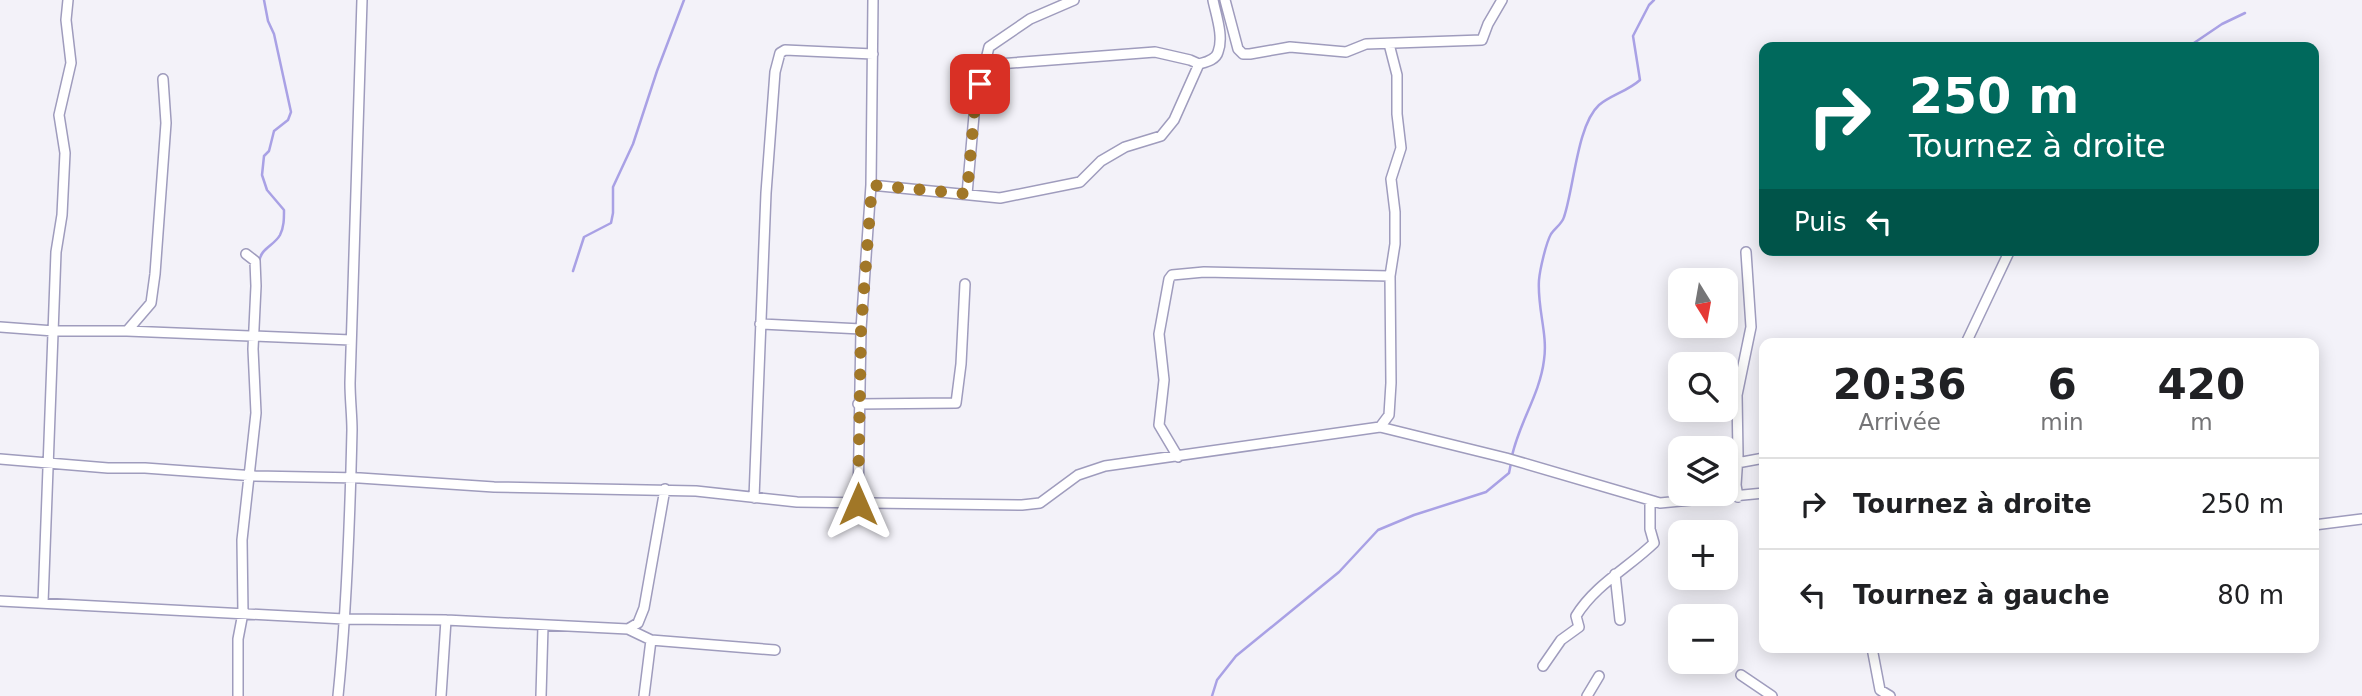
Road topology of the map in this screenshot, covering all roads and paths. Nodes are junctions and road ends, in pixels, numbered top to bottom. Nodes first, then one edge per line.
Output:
1 (68, 0) edge
2 (362, 0) edge
3 (873, 0) edge
4 (1074, 0) edge
5 (1213, 0) edge
6 (1225, 0) edge
7 (1502, 0) edge
8 (1390, 44) junction
9 (873, 54) junction
10 (1199, 64) junction
11 (985, 65) junction
12 (163, 79) dead end
13 (872, 185) junction
14 (967, 194) junction
15 (1746, 252) dead end
16 (246, 254) dead end
17 (2007, 256) edge
18 (1390, 276) junction
19 (965, 284) dead end
20 (760, 324) junction
21 (0, 327) edge
22 (861, 329) junction
23 (54, 331) junction
24 (127, 331) junction
25 (255, 336) junction
26 (1968, 338) edge
27 (351, 340) junction
28 (858, 404) junction
29 (1380, 427) junction
30 (1737, 436) edge
31 (1178, 457) junction
32 (0, 459) edge
33 (1759, 459) edge
34 (49, 461) junction
35 (1738, 463) edge
36 (250, 475) junction
37 (349, 478) junction
38 (665, 489) junction
39 (1759, 495) edge
40 (1738, 497) edge
41 (754, 498) junction
42 (1650, 501) junction
43 (1668, 502) edge
44 (858, 504) junction
45 (2362, 519) edge
46 (2319, 524) edge
47 (1615, 574) junction
48 (0, 601) edge
49 (43, 603) junction
50 (243, 613) junction
51 (344, 619) junction
52 (446, 620) junction
53 (1620, 620) dead end
54 (543, 626) junction
55 (628, 629) junction
56 (651, 639) junction
57 (775, 650) dead end
58 (1873, 653) edge
59 (1543, 666) dead end
60 (1741, 675) dead end
61 (1598, 676) dead end
62 (238, 696) edge
63 (338, 696) edge
64 (440, 696) edge
65 (541, 696) edge
66 (645, 696) edge
67 (1587, 696) edge
68 (1772, 696) edge
69 (1889, 696) edge

1 - 23 street
2 - 27 street
3 - 9 street
4 - 11 street
5 - 10 street
6 - 8 street
7 - 8 street
8 - 18 street
9 - 13 street
9 - 20 street
10 - 11 street
10 - 14 street
11 - 14 street
12 - 24 street
13 - 14 street
13 - 22 street
15 - 30 street
16 - 25 street
17 - 26 street
18 - 29 street
18 - 31 street
19 - 28 street
20 - 22 street
20 - 41 street
21 - 23 street
22 - 28 street
23 - 24 street
23 - 34 street
24 - 25 street
25 - 27 street
25 - 36 street
27 - 37 street
28 - 44 street
29 - 31 street
29 - 42 street
31 - 44 street
32 - 34 street
33 - 35 street
34 - 36 street
34 - 49 street
36 - 37 street
36 - 50 street
37 - 38 street
37 - 51 street
38 - 41 street
38 - 55 street
39 - 40 street
41 - 44 street
42 - 43 street
42 - 47 street
45 - 46 street
47 - 53 street
47 - 59 street
48 - 49 street
49 - 50 street
50 - 51 street
50 - 62 street
51 - 52 street
51 - 63 street
52 - 54 street
52 - 64 street
54 - 55 street
54 - 65 street
55 - 56 street
56 - 57 street
56 - 66 street
58 - 69 street
60 - 68 street
61 - 67 street

